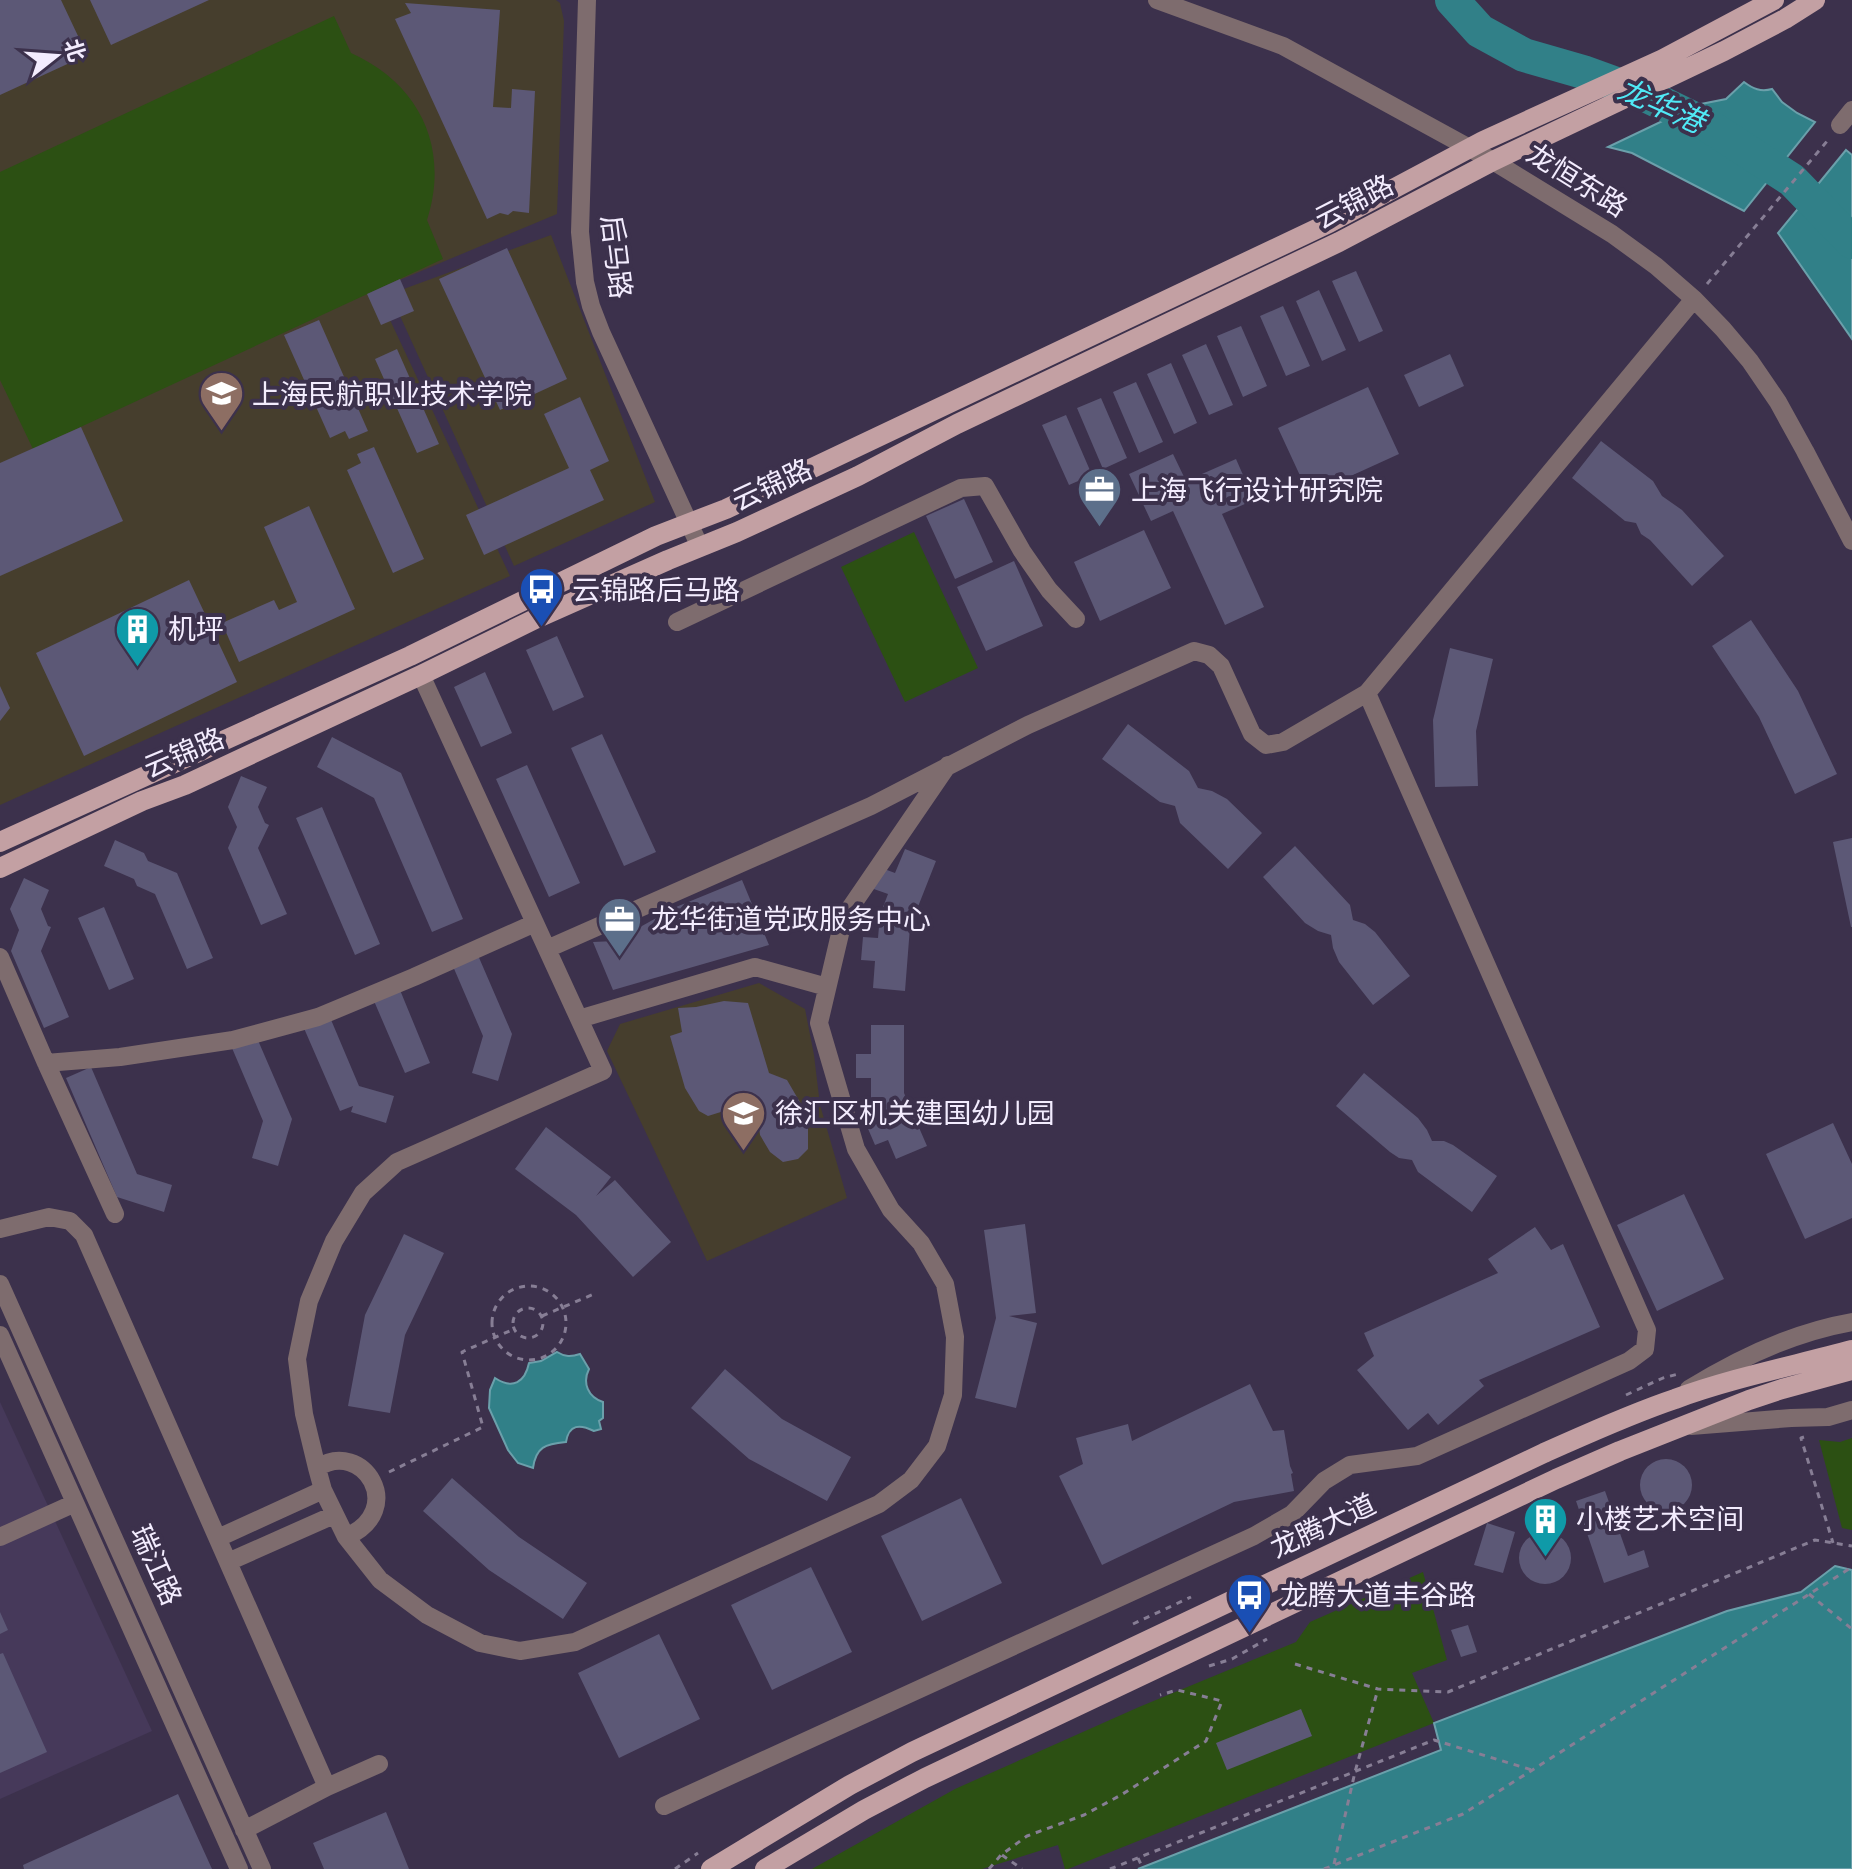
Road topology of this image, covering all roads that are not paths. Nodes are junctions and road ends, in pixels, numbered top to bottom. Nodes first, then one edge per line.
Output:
1 (587, 0) edge
2 (1157, 0) edge
3 (1774, 0) edge
4 (1815, 0) edge
5 (1852, 110) edge
6 (1840, 125) road end
7 (1470, 148) junction
8 (1493, 161) junction
9 (1694, 299) junction
10 (690, 524) junction
11 (1852, 541) edge
12 (700, 547) junction
13 (1076, 619) dead end
14 (677, 622) dead end
15 (421, 675) junction
16 (1367, 693) junction
17 (948, 765) junction
18 (0, 842) edge
19 (0, 868) edge
20 (535, 923) junction
21 (547, 949) junction
22 (0, 957) edge
23 (827, 987) junction
24 (579, 1019) junction
25 (46, 1063) junction
26 (115, 1214) dead end
27 (0, 1229) edge
28 (0, 1284) edge
29 (1852, 1322) edge
30 (0, 1335) edge
31 (1852, 1350) edge
32 (1852, 1370) edge
33 (1675, 1399) junction
34 (1852, 1410) edge
35 (1685, 1426) junction
36 (317, 1468) junction
37 (323, 1490) junction
38 (75, 1503) junction
39 (334, 1515) junction
40 (0, 1537) edge
41 (346, 1537) junction
42 (218, 1538) junction
43 (228, 1562) junction
44 (379, 1764) dead end
45 (327, 1787) junction
46 (664, 1806) dead end
47 (244, 1830) junction
48 (239, 1869) edge
49 (262, 1869) edge
50 (711, 1869) edge
51 (765, 1869) edge

1 - 10 street, 后马路
2 - 7 street, 龙恒东路
3 - 7 main road, 云锦路
4 - 8 main road, 云锦路
5 - 6 street
7 - 8 street, 龙恒东路
7 - 10 main road, 云锦路
8 - 9 street, 龙恒东路
8 - 12 main road, 云锦路
9 - 11 street, 龙恒东路
9 - 16 street
10 - 12 street, 后马路
10 - 18 main road, 云锦路
12 - 15 main road, 云锦路
13 - 14 street
15 - 19 main road, 云锦路
15 - 20 street
16 - 17 street
16 - 46 street
17 - 21 street
17 - 23 street
20 - 21 street
20 - 25 street
21 - 24 street
22 - 25 street
23 - 24 street
23 - 41 street
24 - 36 street
25 - 26 street
27 - 42 street
28 - 47 street, 瑞江路
29 - 33 street
30 - 38 street, 瑞江路
31 - 33 main road, 龙腾大道
32 - 35 main road, 龙腾大道
33 - 50 main road, 龙腾大道
34 - 35 street
35 - 51 main road, 龙腾大道
36 - 37 street
36 - 41 street
37 - 39 street
37 - 42 street
38 - 40 street
38 - 48 street, 瑞江路
39 - 41 street
39 - 43 street
42 - 43 street
43 - 45 street
44 - 45 street
45 - 47 street
47 - 49 street, 瑞江路

